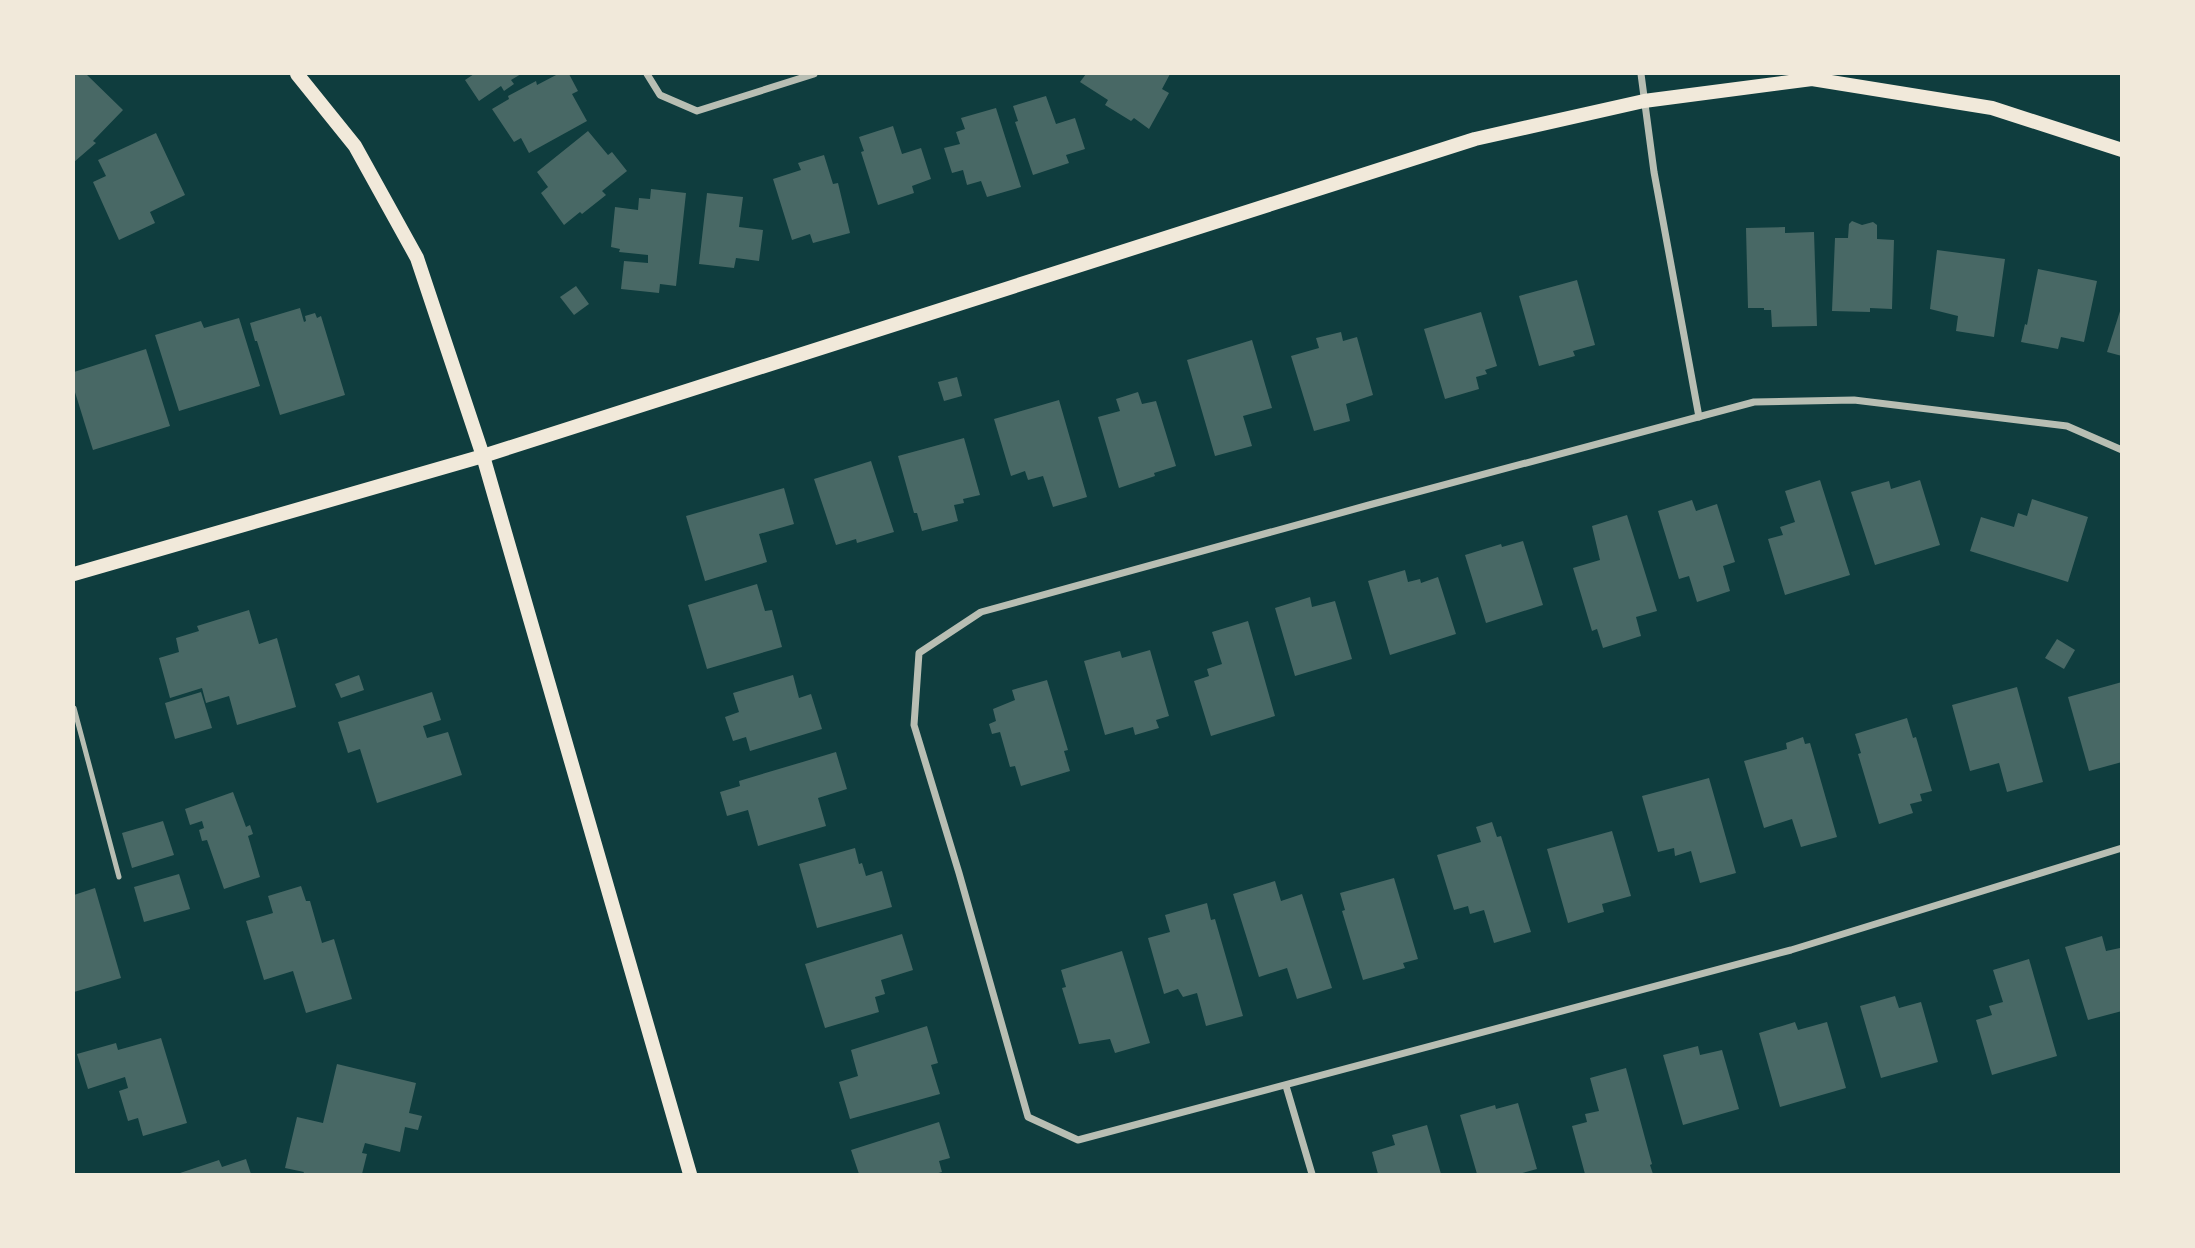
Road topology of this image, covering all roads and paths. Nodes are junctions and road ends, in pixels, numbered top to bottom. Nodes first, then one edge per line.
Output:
1 (297, 74) edge
2 (647, 74) edge
3 (814, 74) edge
4 (1641, 74) edge
5 (1644, 100) junction
6 (2122, 150) edge
7 (1699, 417) junction
8 (2122, 450) edge
9 (483, 456) junction
10 (74, 574) edge
11 (74, 708) edge
12 (2122, 848) edge
13 (118, 877) dead end
14 (1286, 1086) junction
15 (690, 1174) edge
16 (1312, 1174) edge

1 - 9 main road
2 - 3 street
4 - 5 street
5 - 6 main road
5 - 7 street
5 - 9 main road
7 - 8 street
7 - 14 street
9 - 10 main road
9 - 15 main road
11 - 13 lane
12 - 14 street
14 - 16 street

